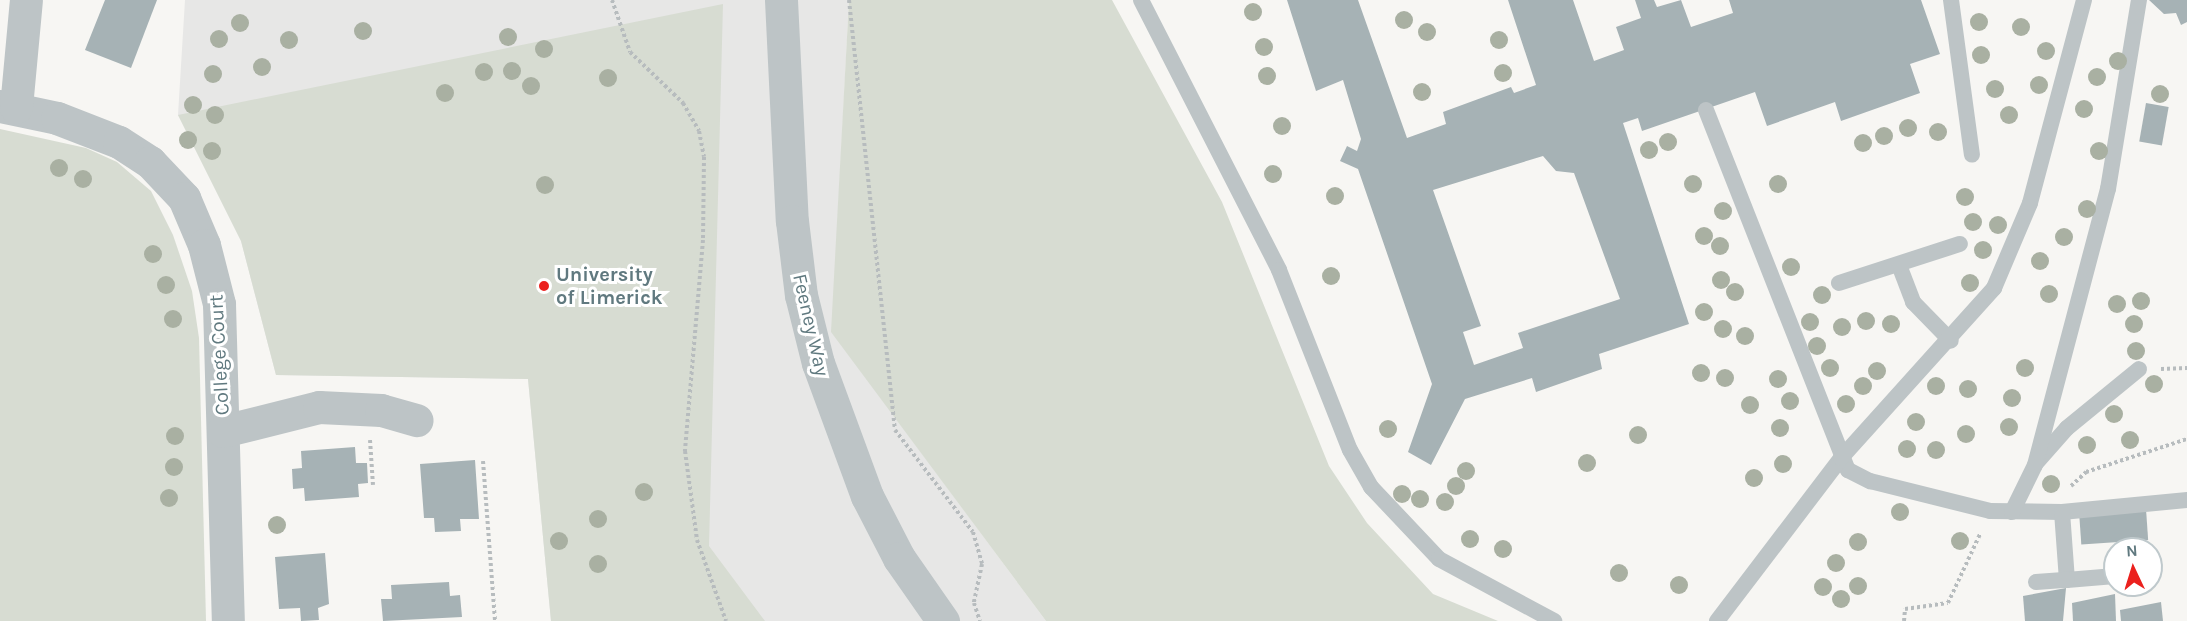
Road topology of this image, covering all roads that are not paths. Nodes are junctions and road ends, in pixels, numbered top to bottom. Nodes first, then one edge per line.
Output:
1 (26, 0) edge
2 (781, 0) edge
3 (1141, 0) edge
4 (1951, 0) edge
5 (2084, 0) edge
6 (2139, 0) edge
7 (8, 107) edge
8 (1706, 110) dead end
9 (1972, 155) dead end
10 (1960, 244) dead end
11 (1899, 264) junction
12 (1839, 283) dead end
13 (1951, 341) junction
14 (2139, 369) dead end
15 (417, 420) dead end
16 (223, 431) junction
17 (1841, 458) junction
18 (2035, 465) junction
19 (2187, 500) edge
20 (2012, 512) junction
21 (2062, 512) junction
22 (2103, 577) edge
23 (2067, 580) junction
24 (2036, 582) dead end
25 (228, 621) edge
26 (943, 621) edge
27 (1554, 621) edge
28 (1717, 621) edge

1 - 7 street
2 - 26 street, Feeney Way
3 - 27 lane
4 - 9 lane
5 - 13 lane
6 - 18 lane
7 - 16 street, College Court
8 - 17 lane
10 - 11 lane
11 - 12 lane
11 - 13 lane
13 - 17 lane
14 - 18 lane
15 - 16 street
16 - 25 street, College Court
17 - 20 lane
17 - 28 lane
18 - 20 lane
19 - 21 lane
20 - 21 lane
21 - 23 lane
22 - 23 lane
23 - 24 lane

